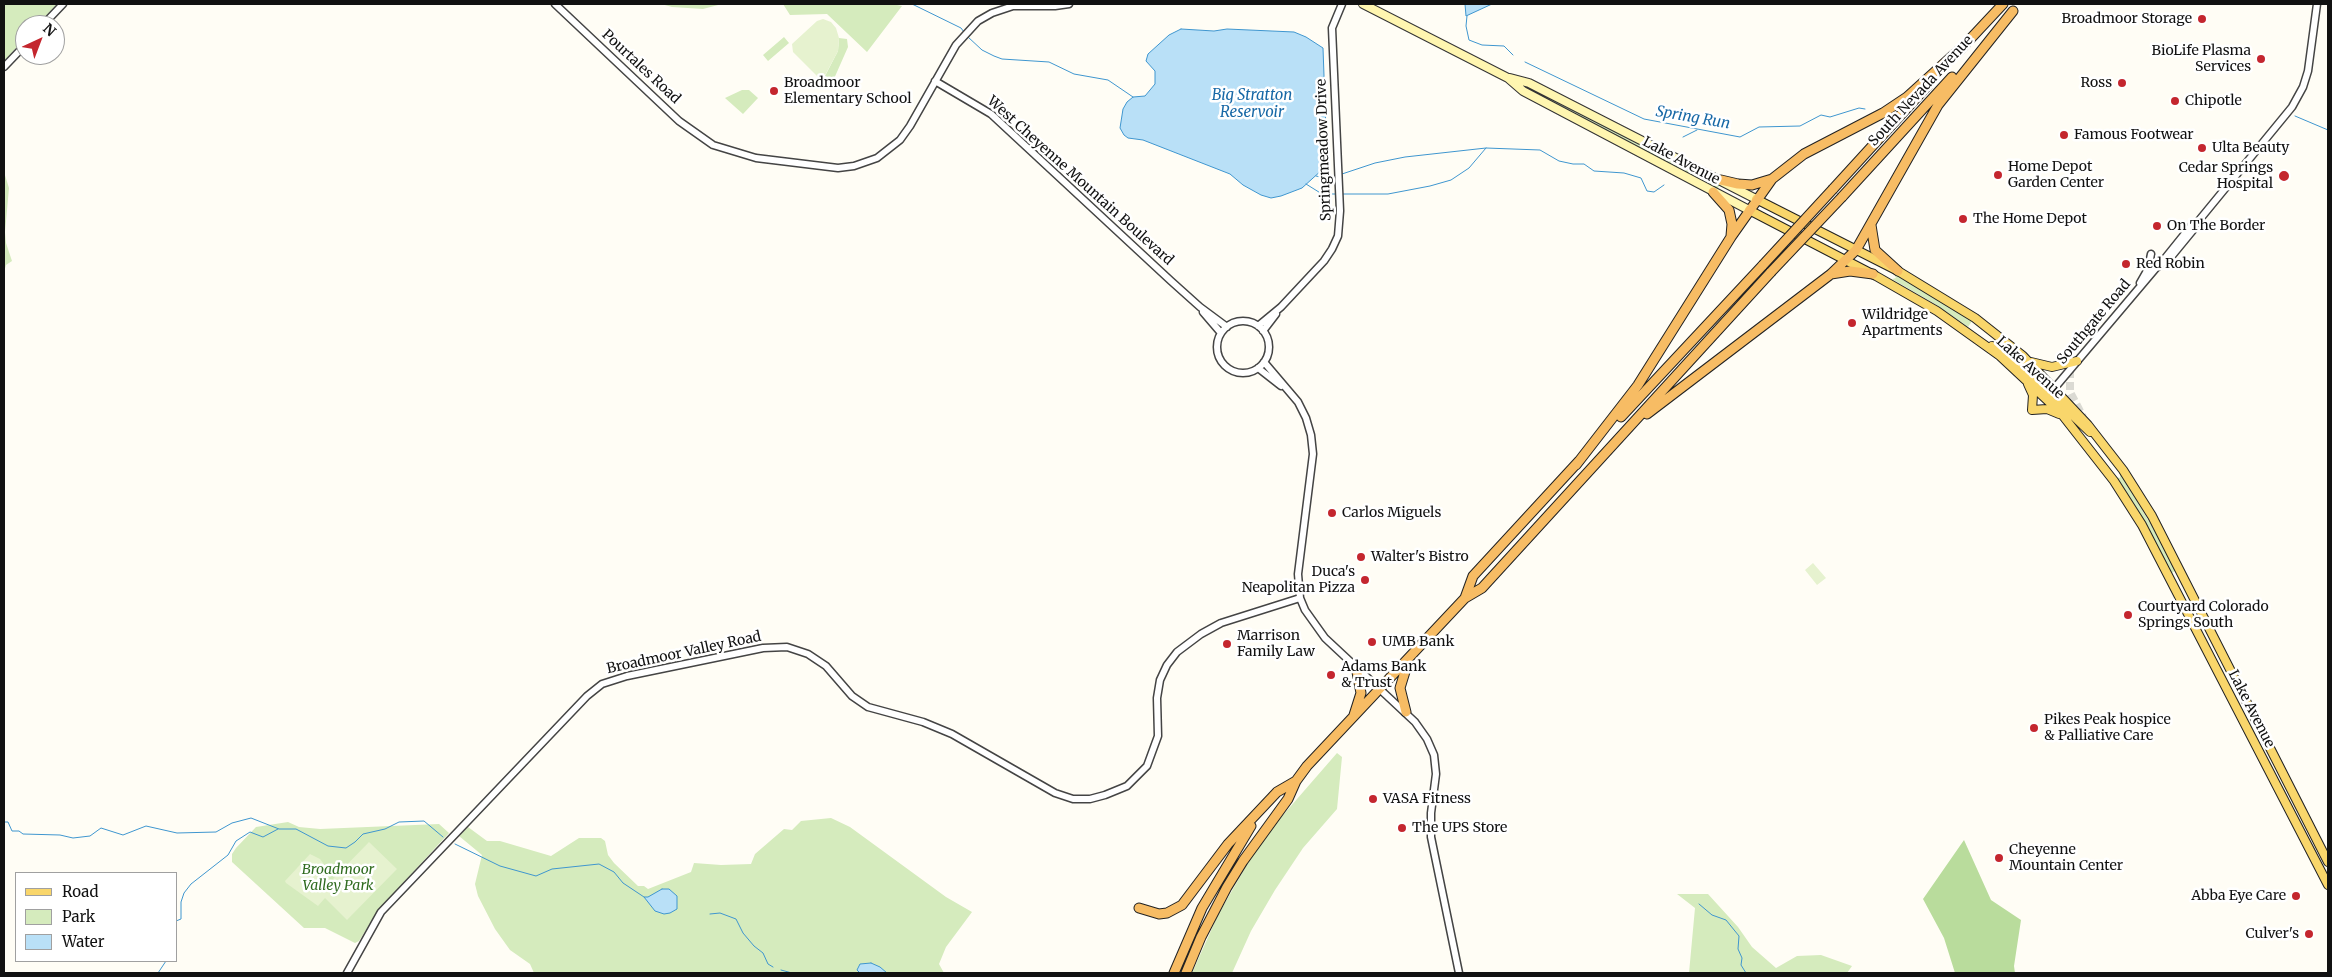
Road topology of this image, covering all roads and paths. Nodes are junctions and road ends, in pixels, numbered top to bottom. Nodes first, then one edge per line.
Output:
1 (63, 4) edge
2 (555, 4) edge
3 (1069, 4) edge
4 (1342, 4) edge
5 (1363, 4) edge
6 (2003, 4) edge
7 (2020, 4) edge
8 (2317, 4) edge
9 (2013, 11) junction
10 (53, 15) edge
11 (1962, 48) junction
12 (15, 56) edge
13 (4, 68) edge
14 (1508, 78) junction
15 (935, 81) junction
16 (1772, 179) junction
17 (1721, 180) junction
18 (1714, 192) junction
19 (1756, 199) junction
20 (1749, 210) junction
21 (1871, 225) junction
22 (1731, 237) junction
23 (1856, 250) junction
24 (2151, 254) dead end
25 (1846, 260) junction
26 (1898, 271) junction
27 (1831, 274) junction
28 (1873, 274) junction
29 (2132, 297) junction
30 (1200, 307) junction
31 (1226, 327) junction
32 (1260, 329) junction
33 (1221, 333) junction
34 (1977, 339) junction
35 (2026, 359) junction
36 (1264, 362) junction
37 (2077, 362) junction
38 (1258, 368) junction
39 (2022, 376) junction
40 (1286, 389) junction
41 (2050, 392) junction
42 (2063, 416) junction
43 (1610, 448) junction
44 (1576, 465) junction
45 (1300, 598) junction
46 (1465, 598) junction
47 (1408, 659) junction
48 (1356, 667) junction
49 (1381, 689) junction
50 (1406, 712) junction
51 (1352, 718) junction
52 (1296, 781) junction
53 (1264, 807) junction
54 (2328, 862) edge
55 (2328, 885) edge
56 (1139, 908) dead end
57 (347, 973) edge
58 (1174, 973) edge
59 (1186, 973) edge
60 (1459, 973) edge

1 - 10 street
2 - 15 street, Pourtales Road
3 - 15 street
4 - 32 street, Springmeadow Drive
5 - 14 main road, Lake Avenue
6 - 11 highway, South Nevada Avenue
7 - 9 highway, South Nevada Avenue
8 - 29 street, Southgate Road
9 - 21 highway
9 - 43 highway, South Nevada Avenue, bridge
11 - 16 highway
11 - 44 highway, South Nevada Avenue, bridge
12 - 13 street
14 - 17 main road, Lake Avenue
14 - 18 main road, Lake Avenue
15 - 30 street, West Cheyenne Mountain Boulevard
16 - 17 highway
16 - 19 highway
17 - 19 main road, Lake Avenue
18 - 20 main road, Lake Avenue
18 - 22 highway
19 - 20 highway
19 - 23 main road, Lake Avenue
20 - 22 highway
20 - 25 main road, Lake Avenue
21 - 23 highway
21 - 26 highway
22 - 44 highway
23 - 25 highway
23 - 26 main road, Lake Avenue
24 - 29 street
25 - 27 highway
25 - 28 main road, Lake Avenue
26 - 35 main road, Lake Avenue
27 - 28 highway
27 - 43 highway
28 - 34 main road, Lake Avenue
29 - 37 street, Southgate Road
30 - 31 street, West Cheyenne Mountain Boulevard
30 - 33 street, West Cheyenne Mountain Boulevard
31 - 32 street
31 - 33 street
32 - 36 street
33 - 38 street
34 - 39 main road, Lake Avenue
34 - 41 main road
35 - 37 main road
35 - 41 main road, Lake Avenue
36 - 38 street
36 - 40 street
37 - 41 street, Southgate Road
38 - 40 street
39 - 41 main road, Lake Avenue
39 - 42 main road
40 - 45 street
41 - 42 main road, Lake Avenue
41 - 54 main road, Lake Avenue
42 - 55 main road, Lake Avenue
43 - 46 highway
44 - 46 highway
45 - 48 street
45 - 57 street, Broadmoor Valley Road
46 - 47 highway
47 - 49 highway
47 - 50 highway
48 - 49 street
48 - 51 highway
49 - 50 street
49 - 51 highway
50 - 60 street
51 - 52 highway
52 - 53 highway
52 - 59 highway
53 - 56 highway
53 - 58 highway

